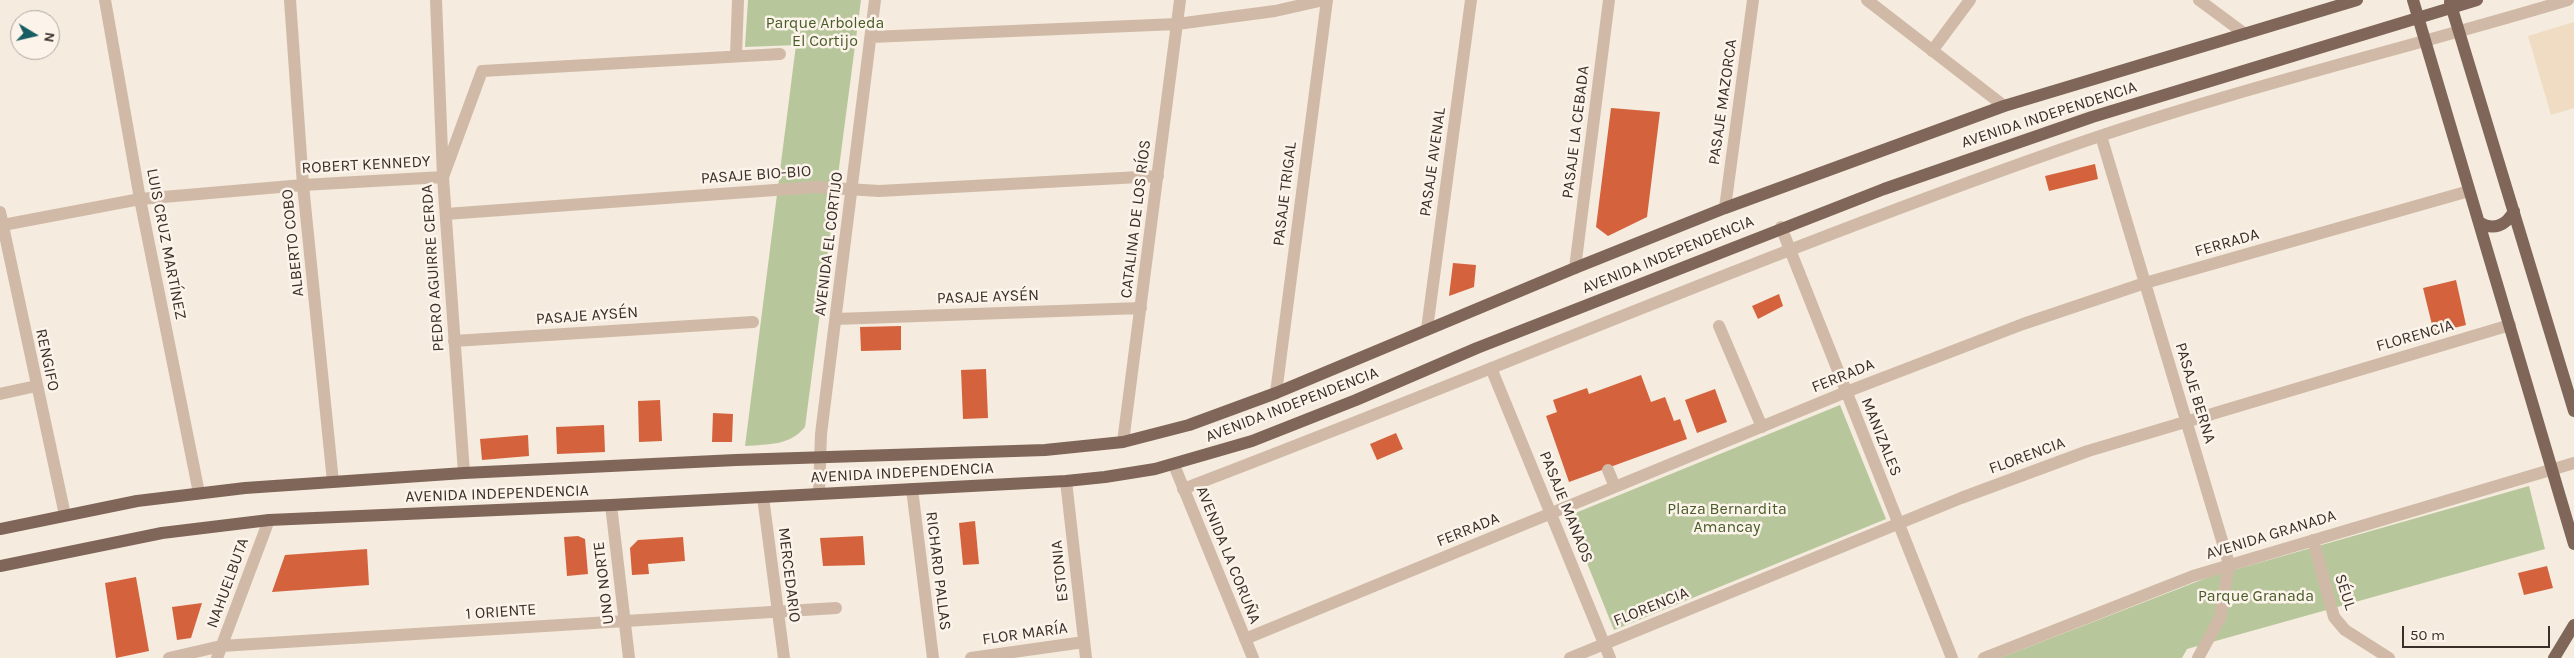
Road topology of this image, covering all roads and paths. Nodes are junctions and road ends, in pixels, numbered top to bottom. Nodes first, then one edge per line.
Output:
1 (105, 0) edge
2 (290, 0) edge
3 (436, 0) edge
4 (738, 0) edge
5 (875, 0) edge
6 (1180, 0) edge
7 (1325, 0) edge
8 (1471, 0) edge
9 (1609, 0) edge
10 (1753, 0) edge
11 (1867, 0) edge
12 (1970, 0) edge
13 (2199, 0) edge
14 (2357, 0) edge
15 (2413, 0) edge
16 (2477, 0) edge
17 (2568, 0) edge
18 (2450, 4) edge
19 (2419, 19) junction
20 (1177, 24) junction
21 (2458, 30) junction
22 (2244, 34) junction
23 (870, 37) junction
24 (2425, 40) junction
25 (1932, 51) junction
26 (780, 54) dead end
27 (736, 56) junction
28 (2004, 106) junction
29 (2101, 136) junction
30 (1158, 176) junction
31 (443, 177) junction
32 (303, 185) junction
33 (852, 189) junction
34 (2469, 191) junction
35 (140, 199) junction
36 (1725, 208) junction
37 (2514, 211) junction
38 (0, 212) edge
39 (446, 214) junction
40 (2479, 222) junction
41 (1, 224) edge
42 (1781, 227) junction
43 (1790, 250) junction
44 (5, 257) edge
45 (1575, 268) junction
46 (2145, 283) junction
47 (1141, 308) junction
48 (836, 319) junction
49 (753, 322) dead end
50 (2510, 325) junction
51 (1719, 326) dead end
52 (1427, 329) junction
53 (454, 341) junction
54 (1491, 368) junction
55 (36, 386) junction
56 (1846, 392) junction
57 (1276, 393) junction
58 (0, 394) edge
59 (2574, 411) edge
60 (2186, 420) junction
61 (1762, 427) junction
62 (1123, 442) junction
63 (820, 457) junction
64 (2574, 463) edge
65 (1174, 465) junction
66 (2552, 469) junction
67 (1608, 470) dead end
68 (464, 473) junction
69 (1066, 481) junction
70 (333, 482) junction
71 (1615, 487) junction
72 (912, 489) junction
73 (1184, 490) junction
74 (199, 493) junction
75 (820, 493) junction
76 (763, 497) junction
77 (611, 505) junction
78 (1551, 514) junction
79 (65, 515) junction
80 (268, 520) junction
81 (1898, 524) junction
82 (0, 529) edge
83 (2313, 540) junction
84 (2574, 544) edge
85 (2229, 564) junction
86 (0, 566) edge
87 (836, 608) dead end
88 (778, 611) junction
89 (625, 621) junction
90 (2574, 625) edge
91 (1245, 640) junction
92 (1084, 642) junction
93 (1604, 644) junction
94 (219, 652) edge
95 (169, 658) edge
96 (629, 658) edge
97 (784, 658) edge
98 (933, 658) edge
99 (971, 658) edge
100 (1086, 658) edge
101 (1253, 658) edge
102 (1570, 658) edge
103 (1610, 658) edge
104 (1952, 658) edge
105 (1984, 658) edge
106 (2198, 658) edge
107 (2389, 658) edge
108 (2554, 658) edge

1 - 35 street, LUIS CRUZ MARTÍNEZ
2 - 32 street, ALBERTO COBO
3 - 31 street, PEDRO AGUIRRE CERDA
4 - 27 street
5 - 23 street, AVENIDA EL CORTIJO
6 - 20 street, CATALINA DE LOS RÍOS
7 - 20 street
7 - 57 street, PASAJE TRIGAL
8 - 52 street, PASAJE AVENAL
9 - 45 street, PASAJE LA CEBADA
10 - 36 street, PASAJE MAZORCA
11 - 25 street
12 - 25 street
13 - 22 street
14 - 22 main road, AVENIDA INDEPENDENCIA
15 - 19 main road
16 - 18 main road, AVENIDA INDEPENDENCIA
17 - 21 street
18 - 19 main road, AVENIDA INDEPENDENCIA
18 - 21 main road
19 - 24 main road
19 - 42 main road, AVENIDA INDEPENDENCIA
20 - 23 street
20 - 30 street, CATALINA DE LOS RÍOS
21 - 24 street
21 - 37 main road
22 - 28 main road, AVENIDA INDEPENDENCIA
23 - 33 street, AVENIDA EL CORTIJO
24 - 29 street
24 - 34 main road
25 - 28 street
26 - 27 street, ROBERT KENNEDY
27 - 31 street, ROBERT KENNEDY
28 - 36 main road, AVENIDA INDEPENDENCIA
29 - 43 street
29 - 46 street, PASAJE BERNA
30 - 33 street, PASAJE BIO-BIO
30 - 47 street, CATALINA DE LOS RÍOS
31 - 32 street, ROBERT KENNEDY
31 - 39 street, PEDRO AGUIRRE CERDA
32 - 35 street, ROBERT KENNEDY
32 - 70 street, ALBERTO COBO
33 - 39 street, PASAJE BIO-BIO
33 - 48 street, AVENIDA EL CORTIJO
34 - 40 main road
34 - 46 street, FERRADA
35 - 41 street, ROBERT KENNEDY
35 - 74 street, LUIS CRUZ MARTÍNEZ
36 - 45 main road, AVENIDA INDEPENDENCIA
37 - 40 main road
37 - 59 main road
38 - 41 street, RENGIFO
39 - 53 street, PEDRO AGUIRRE CERDA
40 - 50 main road
41 - 44 street, RENGIFO
42 - 43 street, MANIZALES
42 - 65 main road, AVENIDA INDEPENDENCIA
43 - 54 street
43 - 56 street, MANIZALES
44 - 55 street, RENGIFO
45 - 52 main road, AVENIDA INDEPENDENCIA
46 - 56 street, FERRADA
46 - 60 street, PASAJE BERNA
47 - 48 street, PASAJE AYSÉN
47 - 62 street, CATALINA DE LOS RÍOS
48 - 63 street, AVENIDA EL CORTIJO
49 - 53 street, PASAJE AYSÉN
50 - 60 street, FLORENCIA
50 - 66 main road
51 - 61 street
52 - 57 main road, AVENIDA INDEPENDENCIA
53 - 68 street, PEDRO AGUIRRE CERDA
54 - 73 street
54 - 78 street, PASAJE MANAOS
55 - 58 street
55 - 79 street, RENGIFO
56 - 61 street, FERRADA
56 - 81 street, MANIZALES
57 - 62 main road, AVENIDA INDEPENDENCIA
60 - 81 street, FLORENCIA
60 - 85 street, PASAJE BERNA
61 - 71 street, FERRADA
62 - 63 main road, AVENIDA INDEPENDENCIA
63 - 68 main road, AVENIDA INDEPENDENCIA
63 - 75 street, AVENIDA EL CORTIJO
64 - 66 street, AVENIDA GRANADA
65 - 69 main road, AVENIDA INDEPENDENCIA
65 - 73 street, AVENIDA LA CORUÑA
66 - 83 street, AVENIDA GRANADA
66 - 84 main road
67 - 71 street
68 - 70 main road, AVENIDA INDEPENDENCIA
69 - 72 main road, AVENIDA INDEPENDENCIA
69 - 92 street, ESTONIA
70 - 74 main road, AVENIDA INDEPENDENCIA
71 - 78 street, FERRADA
72 - 75 main road, AVENIDA INDEPENDENCIA
72 - 98 street, RICHARD PALLAS
73 - 91 street, AVENIDA LA CORUÑA
74 - 79 main road, AVENIDA INDEPENDENCIA
75 - 76 main road, AVENIDA INDEPENDENCIA
76 - 77 main road, AVENIDA INDEPENDENCIA
76 - 88 street, MERCEDARIO
77 - 80 main road, AVENIDA INDEPENDENCIA
77 - 89 street, UNO NORTE
78 - 91 street, FERRADA
78 - 93 street, PASAJE MANAOS
79 - 82 main road, AVENIDA INDEPENDENCIA
80 - 86 main road, AVENIDA INDEPENDENCIA
80 - 94 street, NAHUELBUTA
81 - 93 street, FLORENCIA
81 - 104 street, MANIZALES
83 - 85 street, AVENIDA GRANADA
83 - 107 street, SÉUL
85 - 105 street, AVENIDA GRANADA
85 - 106 street, PASAJE BERNA
87 - 88 street, 1 ORIENTE
88 - 89 street, 1 ORIENTE
88 - 97 street, MERCEDARIO
89 - 94 street, 1 ORIENTE
89 - 96 street, UNO NORTE
90 - 108 main road
91 - 101 street, AVENIDA LA CORUÑA
92 - 99 street, FLOR MARÍA
92 - 100 street, ESTONIA
93 - 102 street, FLORENCIA
93 - 103 street, PASAJE MANAOS
94 - 95 street, 1 ORIENTE

